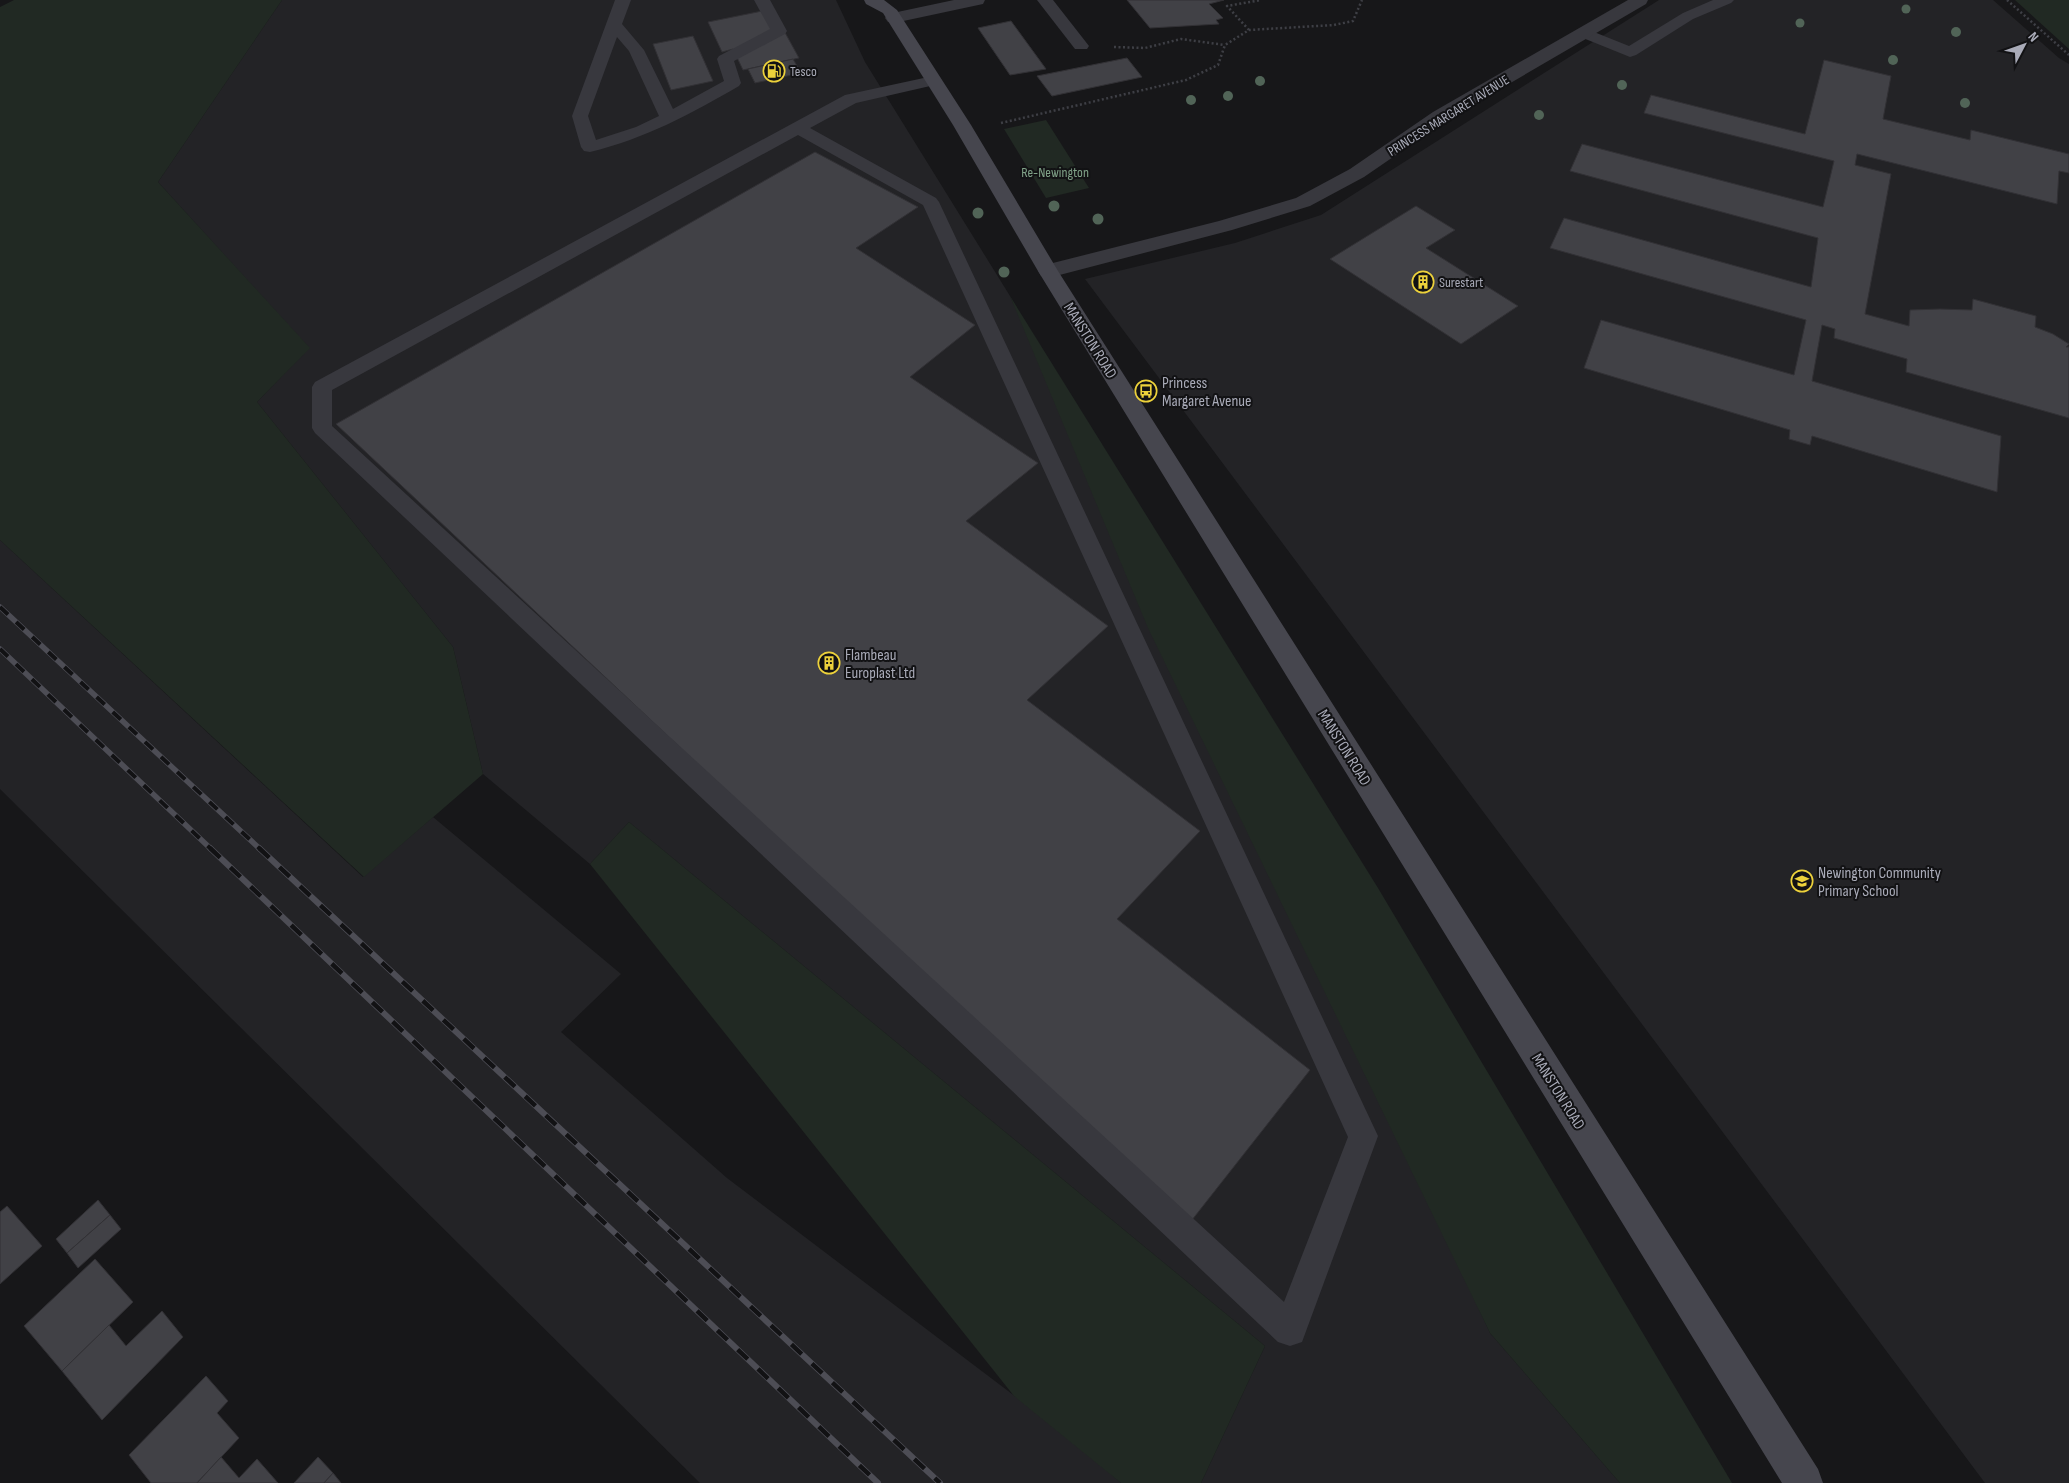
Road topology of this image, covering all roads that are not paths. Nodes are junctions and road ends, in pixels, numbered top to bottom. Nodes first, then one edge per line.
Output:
1 (623, 0) edge
2 (762, 0) edge
3 (872, 0) edge
4 (977, 0) edge
5 (1045, 0) edge
6 (1640, 0) edge
7 (1726, 0) edge
8 (891, 9) edge
9 (615, 25) junction
10 (1584, 33) junction
11 (1081, 46) road end
12 (933, 81) junction
13 (668, 117) junction
14 (798, 128) junction
15 (1048, 271) junction
16 (1804, 1483) edge

1 - 9 lane
2 - 13 lane
3 - 8 main road, MANSTON ROAD
4 - 8 street
5 - 11 lane
6 - 10 street, PRINCESS MARGARET AVENUE
7 - 10 lane
8 - 12 main road, MANSTON ROAD
9 - 13 lane
9 - 13 lane
10 - 15 street, PRINCESS MARGARET AVENUE
12 - 14 lane
12 - 15 main road, MANSTON ROAD
14 - 14 lane
15 - 16 main road, MANSTON ROAD

